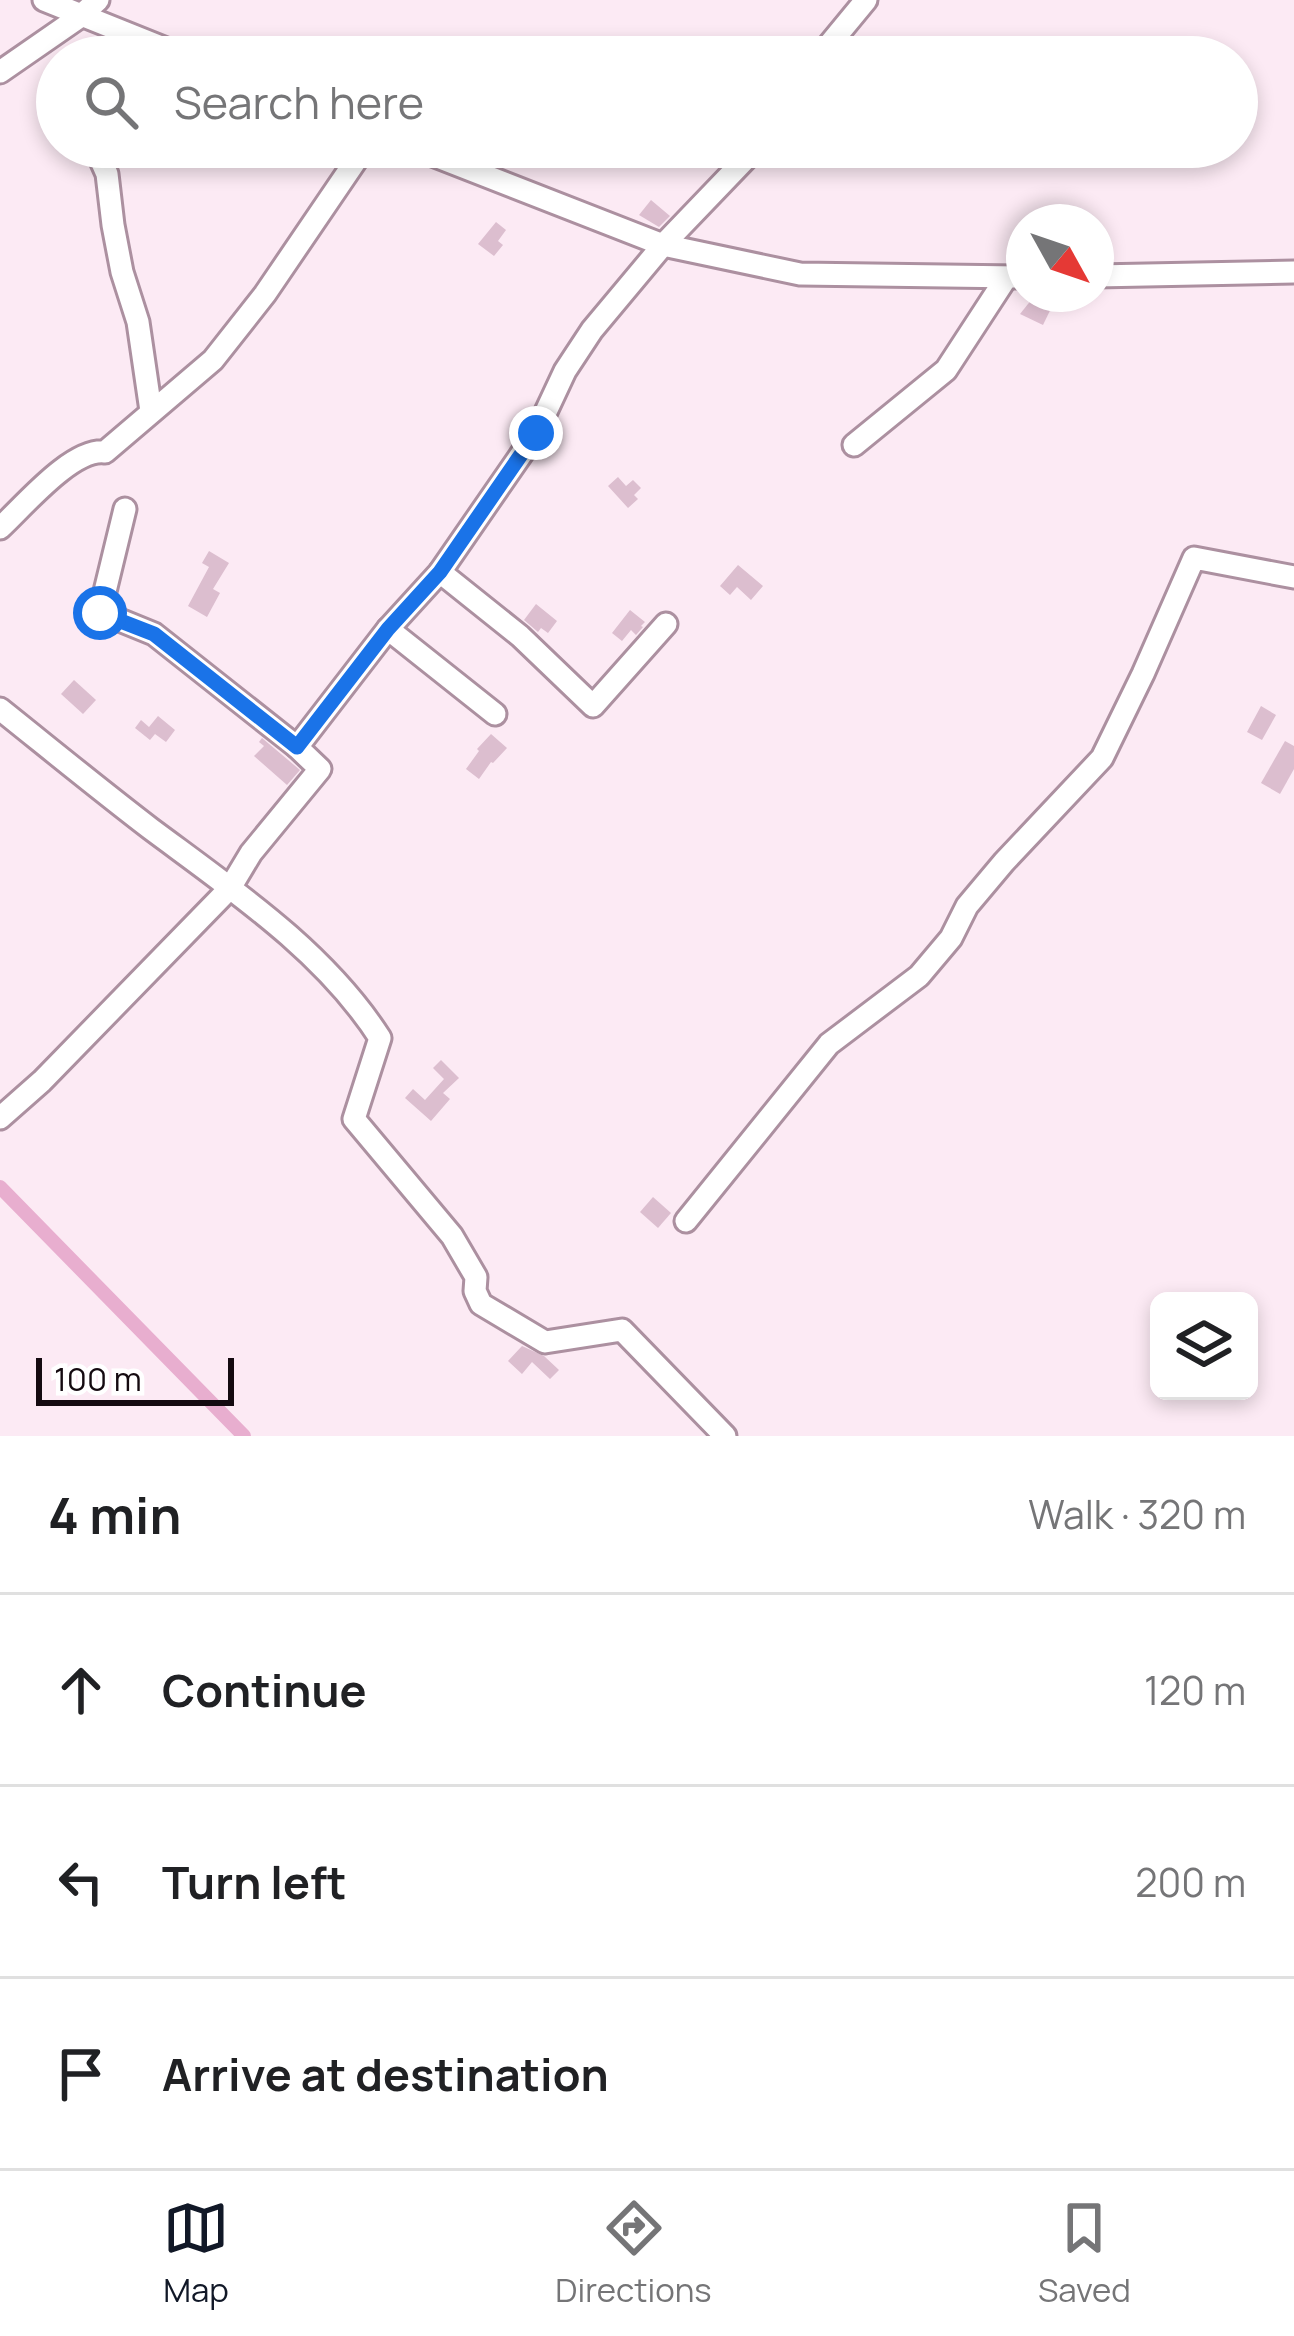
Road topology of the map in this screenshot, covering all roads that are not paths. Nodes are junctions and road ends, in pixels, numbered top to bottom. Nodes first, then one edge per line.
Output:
1 (44, 0) edge
2 (866, 0) edge
3 (90, 8) edge
4 (51, 36) edge
5 (145, 36) edge
6 (836, 36) edge
7 (36, 46) edge
8 (0, 72) edge
9 (104, 168) edge
10 (351, 168) edge
11 (466, 168) edge
12 (737, 168) edge
13 (663, 245) junction
14 (1294, 272) edge
15 (1114, 276) edge
16 (1006, 277) edge
17 (1006, 289) edge
18 (152, 411) junction
19 (854, 445) dead end
20 (125, 509) dead end
21 (0, 528) edge
22 (440, 572) junction
23 (1294, 578) edge
24 (666, 624) dead end
25 (388, 629) junction
26 (0, 710) edge
27 (495, 714) dead end
28 (297, 747) junction
29 (230, 888) junction
30 (0, 1118) edge
31 (686, 1221) dead end
32 (725, 1436) edge

1 - 3 street
2 - 6 street
3 - 4 street
3 - 5 street
7 - 8 street
9 - 18 street
10 - 18 street
11 - 13 street
12 - 13 street
13 - 16 street
13 - 22 street
14 - 15 street
17 - 19 street
18 - 21 street
20 - 28 street
22 - 24 street
22 - 25 street
23 - 31 street
25 - 27 street
25 - 28 street
26 - 29 street
28 - 29 street
29 - 30 street
29 - 32 street

